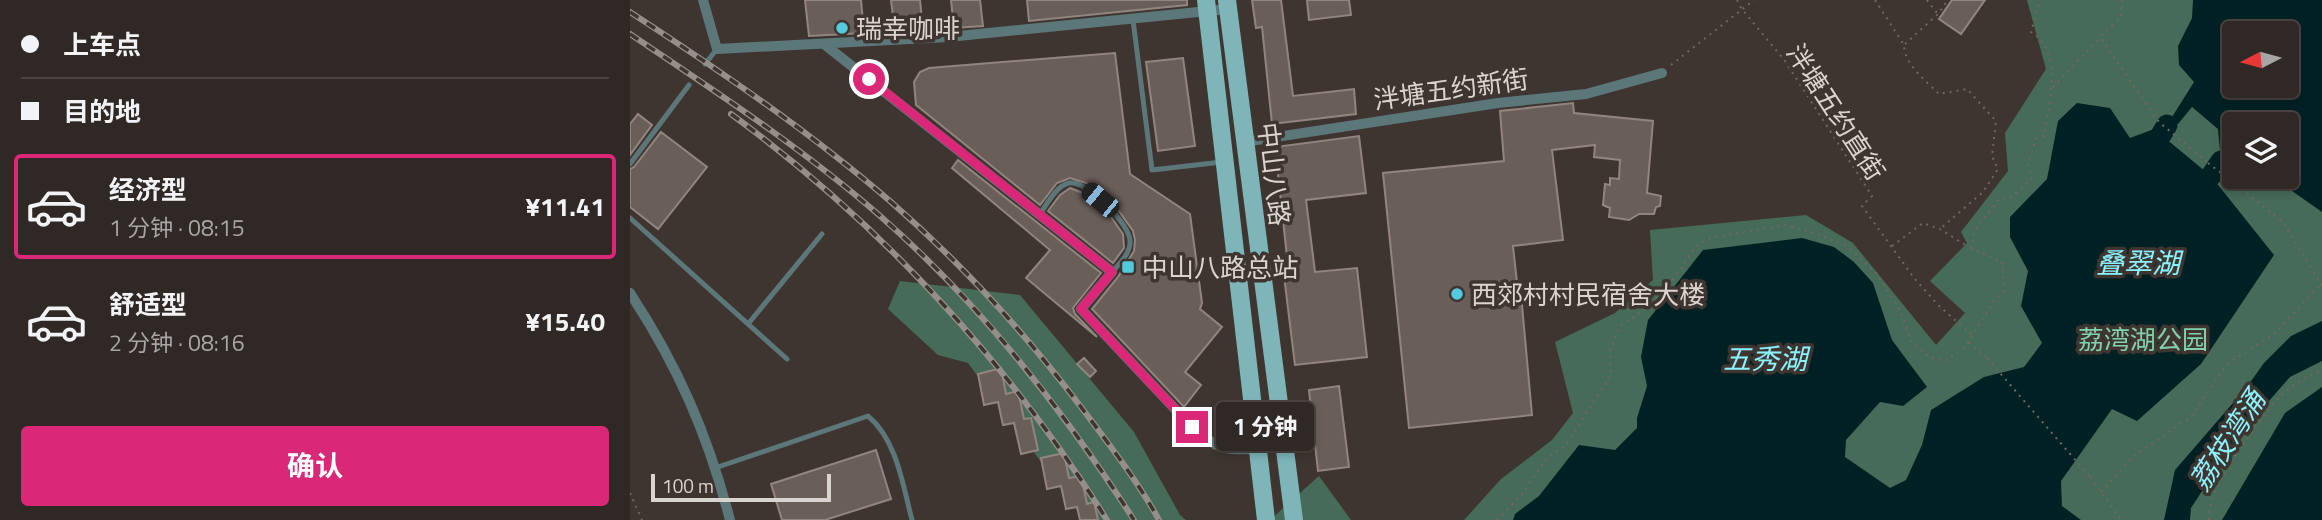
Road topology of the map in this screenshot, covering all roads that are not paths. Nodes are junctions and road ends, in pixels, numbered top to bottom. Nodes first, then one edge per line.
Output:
1 (703, 0) edge
2 (1207, 5) edge
3 (1227, 5) edge
4 (1133, 18) junction
5 (824, 44) junction
6 (717, 49) junction
7 (705, 64) dead end
8 (1662, 73) road end
9 (689, 85) dead end
10 (1244, 142) junction
11 (1225, 161) junction
12 (630, 164) edge
13 (1040, 214) junction
14 (630, 218) edge
15 (822, 234) dead end
16 (1112, 272) junction
17 (630, 293) edge
18 (748, 324) junction
19 (787, 359) dead end
20 (1257, 449) junction
21 (715, 468) junction
22 (730, 520) edge
23 (912, 520) edge
24 (1266, 520) edge
25 (1294, 520) edge

1 - 6 street
2 - 3 street
2 - 4 street
2 - 11 main road, 中山八路
3 - 10 main road, 中山八路
4 - 5 street
4 - 11 lane
5 - 6 street
5 - 13 street
6 - 7 lane
8 - 10 street, 泮塘五约新街
9 - 12 lane
10 - 25 main road, 中山八路
11 - 20 main road, 中山八路
13 - 16 street
13 - 16 lane
14 - 18 lane
15 - 18 lane
16 - 20 street
17 - 21 street
18 - 19 lane
20 - 24 main road, 中山八路
21 - 22 street
21 - 23 lane

